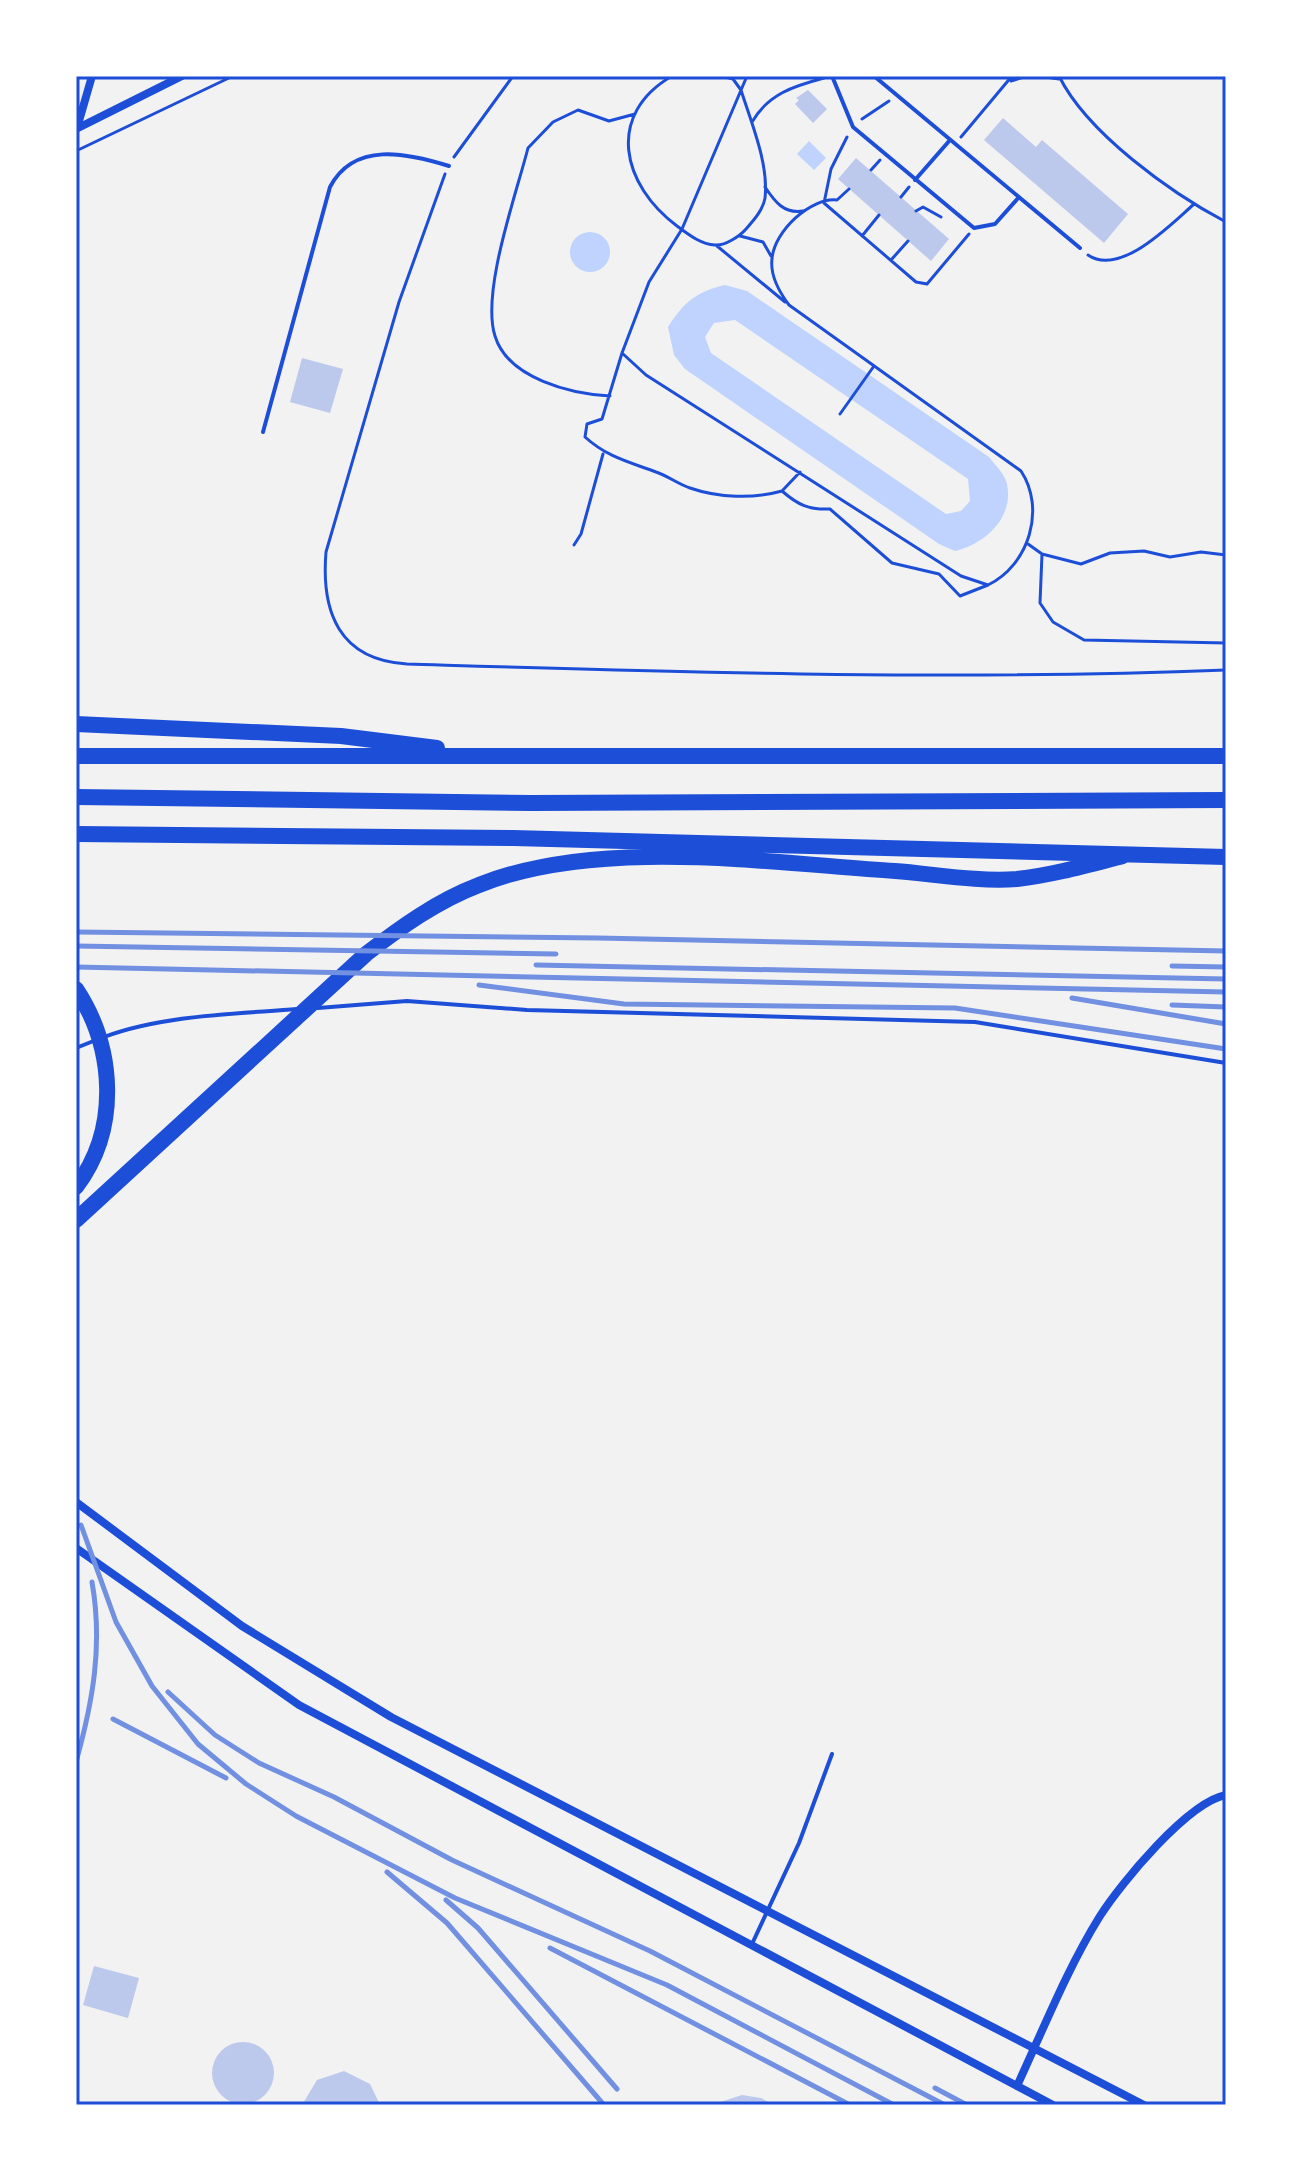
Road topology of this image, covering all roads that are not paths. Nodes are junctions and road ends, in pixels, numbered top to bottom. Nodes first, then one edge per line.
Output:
1 (92, 76) edge
2 (182, 76) edge
3 (831, 76) edge
4 (874, 76) edge
5 (76, 128) edge
6 (953, 142) junction
7 (449, 166) road end
8 (914, 181) junction
9 (1019, 197) junction
10 (1080, 248) road end
11 (263, 432) dead end
12 (76, 724) edge
13 (76, 756) edge
14 (1226, 756) edge
15 (502, 757) junction
16 (76, 797) edge
17 (1226, 800) edge
18 (76, 834) edge
19 (1123, 856) junction
20 (1226, 857) edge
21 (76, 989) edge
22 (76, 1048) edge
23 (1226, 1063) edge
24 (76, 1187) edge
25 (76, 1220) edge
26 (76, 1502) edge
27 (76, 1548) edge
28 (832, 1754) dead end
29 (1226, 1795) edge
30 (766, 1909) junction
31 (751, 1946) junction
32 (1035, 2047) junction
33 (1017, 2086) junction
34 (1053, 2105) edge
35 (1144, 2105) edge

1 - 5 street
2 - 5 street
3 - 8 lane
4 - 6 lane
6 - 8 lane
6 - 9 lane
7 - 11 lane
8 - 9 lane
9 - 10 lane
12 - 15 highway
13 - 15 highway
14 - 15 highway
16 - 17 highway
18 - 19 highway
19 - 20 highway
19 - 25 highway
21 - 24 highway
22 - 23 lane
26 - 30 street
27 - 31 street
28 - 30 lane
29 - 32 street
30 - 31 lane
30 - 32 street
31 - 33 street
32 - 33 street
32 - 35 street
33 - 34 street

